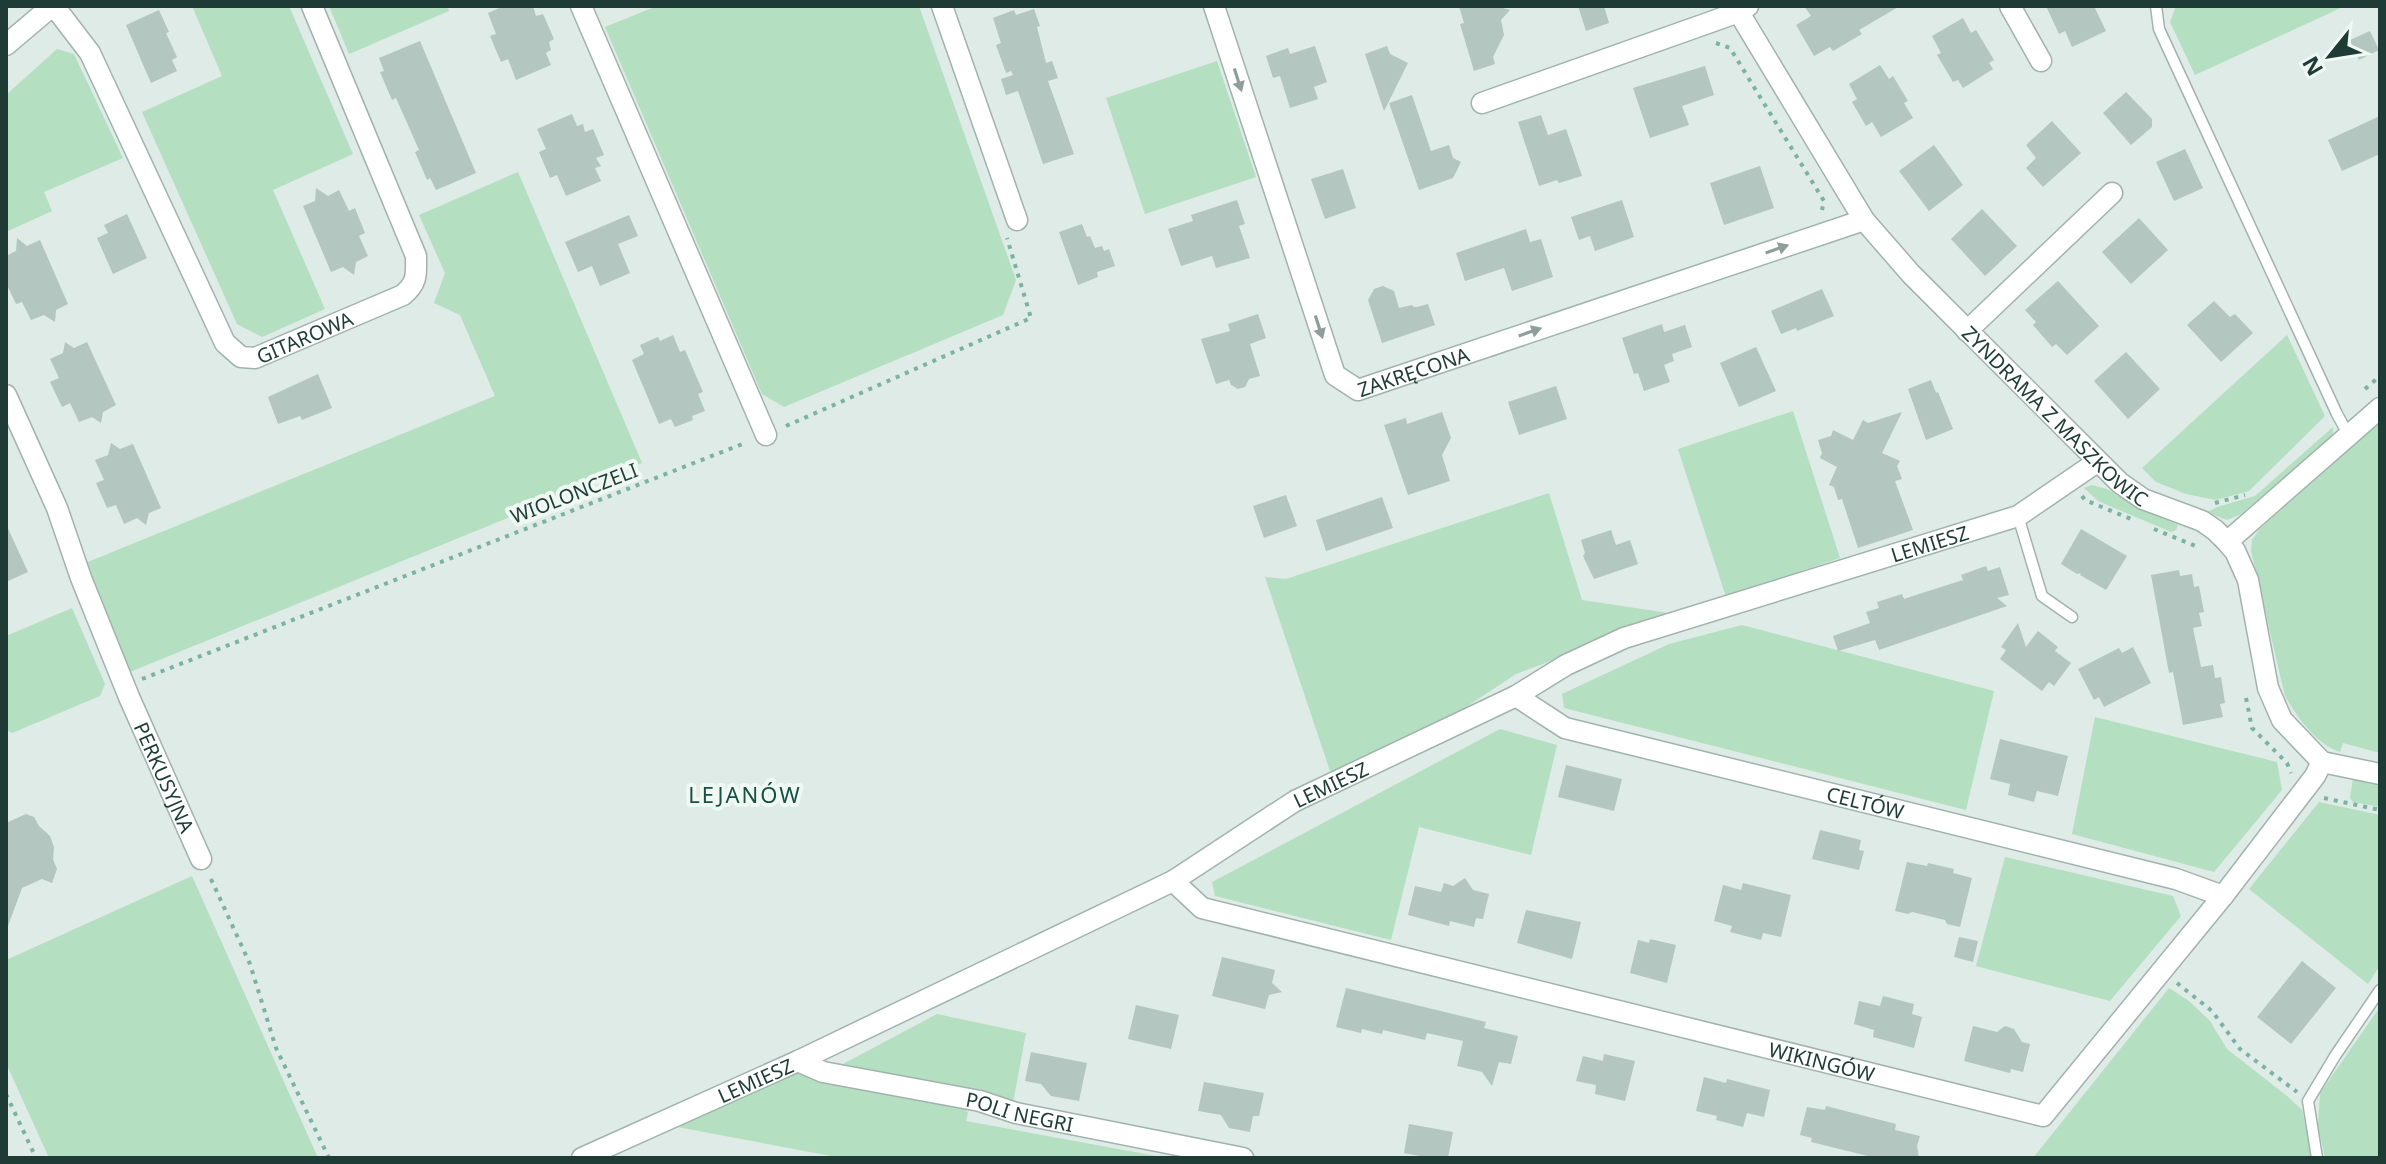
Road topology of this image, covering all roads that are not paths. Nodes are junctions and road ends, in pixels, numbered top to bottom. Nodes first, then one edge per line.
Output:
1 (53, 6) edge
2 (312, 6) edge
3 (581, 6) edge
4 (942, 6) edge
5 (1214, 6) edge
6 (2010, 6) edge
7 (2156, 6) edge
8 (1741, 8) edge
9 (6, 45) edge
10 (2041, 61) dead end
11 (1482, 103) dead end
12 (2112, 193) dead end
13 (1017, 220) road end
14 (1864, 220) junction
15 (1967, 331) junction
16 (6, 395) edge
17 (2380, 408) edge
18 (766, 435) road end
19 (2349, 436) junction
20 (2097, 462) junction
21 (2018, 516) junction
22 (2227, 542) junction
23 (2072, 617) dead end
24 (1516, 696) junction
25 (2322, 762) junction
26 (2380, 774) edge
27 (201, 859) road end
28 (1173, 881) junction
29 (2223, 896) junction
30 (2380, 990) edge
31 (798, 1061) junction
32 (583, 1158) edge
33 (1243, 1158) edge
34 (2317, 1158) edge

1 - 2 street, GITAROWA
1 - 9 street
3 - 18 street
4 - 13 street
5 -> 14 street, ZAKRĘCONA
6 - 10 street
7 - 19 lane
8 - 11 street
8 - 14 street, ZYNDRAMA Z MASZKOWIC
12 - 15 street
14 - 15 street, ZYNDRAMA Z MASZKOWIC
15 - 20 street, ZYNDRAMA Z MASZKOWIC
16 - 27 street, PERKUSYJNA
17 - 19 street
19 - 22 street
20 - 21 street, LEMIESZ
20 - 22 street, ZYNDRAMA Z MASZKOWIC
21 - 23 lane
21 - 24 street, LEMIESZ
22 - 25 street, ZYNDRAMA Z MASZKOWIC
24 - 28 street, LEMIESZ
24 - 29 street, CELTÓW
25 - 26 street
25 - 29 street, WIKINGÓW
28 - 29 street, WIKINGÓW
28 - 31 street, LEMIESZ
30 - 34 lane
31 - 32 street, LEMIESZ
31 - 33 street, POLI NEGRI

